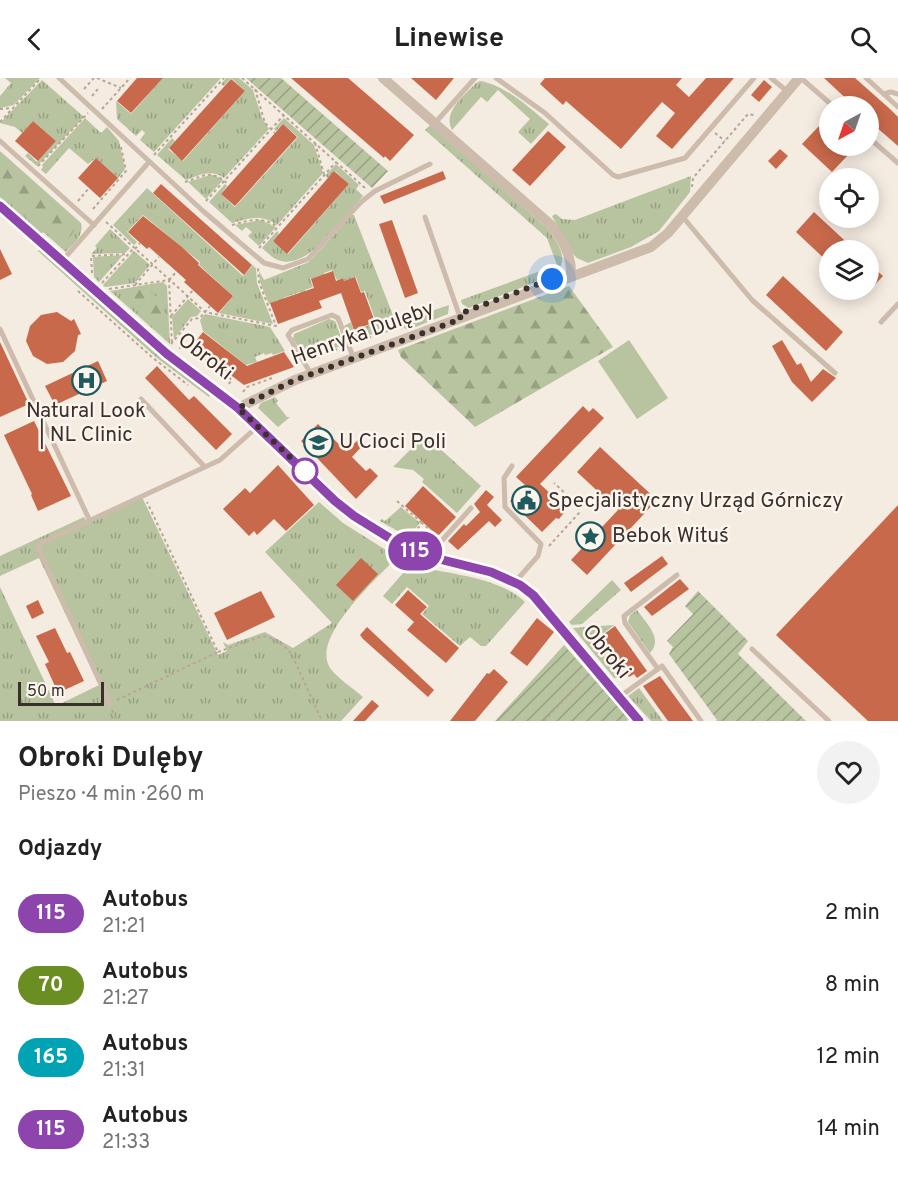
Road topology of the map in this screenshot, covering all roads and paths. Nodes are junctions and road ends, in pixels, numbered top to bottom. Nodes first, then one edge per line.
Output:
1 (41, 78) edge
2 (59, 78) edge
3 (96, 78) edge
4 (130, 78) edge
5 (224, 78) edge
6 (242, 78) edge
7 (383, 78) edge
8 (475, 78) edge
9 (496, 78) edge
10 (754, 78) edge
11 (771, 78) edge
12 (800, 78) edge
13 (866, 78) edge
14 (219, 84) junction
15 (223, 87) dead end
16 (121, 88) junction
17 (98, 89) dead end
18 (255, 89) junction
19 (82, 91) dead end
20 (124, 92) dead end
21 (788, 92) junction
22 (884, 94) junction
23 (898, 94) edge
24 (821, 96) edge
25 (90, 98) dead end
26 (96, 104) dead end
27 (14, 107) junction
28 (198, 107) junction
29 (898, 107) edge
30 (0, 109) edge
31 (102, 109) junction
32 (202, 111) dead end
33 (89, 112) dead end
34 (109, 115) dead end
35 (284, 115) junction
36 (757, 116) dead end
37 (0, 122) edge
38 (435, 123) junction
39 (271, 129) junction
40 (710, 129) junction
41 (275, 133) dead end
42 (172, 135) junction
43 (177, 139) dead end
44 (120, 140) dead end
45 (0, 141) edge
46 (725, 141) junction
47 (315, 143) junction
48 (879, 147) edge
49 (147, 148) dead end
50 (250, 153) junction
51 (254, 156) dead end
52 (149, 162) junction
53 (336, 162) junction
54 (898, 163) edge
55 (430, 164) dead end
56 (36, 168) dead end
57 (324, 175) junction
58 (327, 180) dead end
59 (225, 181) junction
60 (229, 185) dead end
61 (89, 188) dead end
62 (192, 189) dead end
63 (366, 189) dead end
64 (692, 192) dead end
65 (199, 195) dead end
66 (302, 200) junction
67 (76, 203) dead end
68 (306, 203) dead end
69 (0, 206) edge
70 (93, 209) dead end
71 (682, 216) junction
72 (424, 217) dead end
73 (94, 225) junction
74 (112, 227) dead end
75 (277, 228) junction
76 (241, 232) dead end
77 (281, 232) dead end
78 (140, 243) dead end
79 (134, 248) junction
80 (128, 254) junction
81 (159, 257) dead end
82 (257, 259) junction
83 (62, 261) junction
84 (153, 265) junction
85 (176, 272) dead end
86 (572, 277) junction
87 (92, 279) dead end
88 (169, 280) junction
89 (100, 285) dead end
90 (135, 285) junction
91 (104, 289) dead end
92 (193, 290) dead end
93 (188, 296) junction
94 (898, 304) edge
95 (210, 306) dead end
96 (205, 312) junction
97 (171, 316) junction
98 (461, 319) junction
99 (881, 322) dead end
100 (0, 329) edge
101 (408, 333) dead end
102 (349, 345) junction
103 (354, 359) junction
104 (305, 363) junction
105 (835, 373) dead end
106 (173, 374) dead end
107 (311, 374) junction
108 (277, 376) dead end
109 (169, 378) dead end
110 (243, 392) dead end
111 (141, 399) dead end
112 (238, 408) junction
113 (258, 426) junction
114 (204, 466) junction
115 (512, 466) dead end
116 (554, 483) dead end
117 (143, 494) junction
118 (397, 501) dead end
119 (471, 508) dead end
120 (89, 519) junction
121 (422, 523) junction
122 (408, 540) dead end
123 (442, 540) junction
124 (428, 556) junction
125 (538, 556) junction
126 (676, 575) dead end
127 (515, 582) junction
128 (752, 649) dead end
129 (219, 652) junction
130 (594, 669) junction
131 (658, 669) junction
132 (618, 698) junction
133 (110, 704) junction
134 (637, 720) edge
135 (117, 721) edge
136 (322, 721) edge
137 (544, 721) edge
138 (701, 721) edge
139 (829, 721) edge

1 - 27 path
2 - 52 lane
3 - 16 path
3 - 19 path
4 - 16 path
5 - 14 path
6 - 18 path
7 - 38 street
8 - 38 lane
9 - 40 lane
10 - 40 lane
11 - 21 lane
12 - 21 street, Henryka Dulęby
12 - 24 lane
13 - 22 lane
14 - 15 path
14 - 28 path
16 - 20 path
16 - 31 path
17 - 25 path
18 - 35 path
18 - 39 path
21 - 71 street, Henryka Dulęby
22 - 23 lane
22 - 29 lane
26 - 31 path
27 - 30 path
27 - 37 path
28 - 32 path
28 - 42 path
31 - 34 path
33 - 56 path
35 - 39 path
35 - 47 path
36 - 46 path
38 - 86 street
39 - 41 path
39 - 50 path
40 - 46 path
42 - 43 path
42 - 49 path
44 - 70 path
45 - 73 lane
46 - 64 path
47 - 53 path
47 - 57 path
48 - 54 lane
50 - 51 path
50 - 59 path
52 - 73 lane
52 - 82 lane
53 - 57 path
53 - 63 path
55 - 82 lane
57 - 58 path
57 - 66 path
59 - 60 path
59 - 62 path
59 - 65 path
61 - 67 path
66 - 68 path
66 - 75 path
69 - 83 street, Obroki
71 - 86 street, Henryka Dulęby
71 - 105 lane
72 - 98 lane
73 - 83 lane
74 - 79 path
75 - 76 path
75 - 77 path
75 - 82 path
78 - 79 path
79 - 80 path
79 - 84 path
80 - 87 path
80 - 89 path
81 - 84 path
82 - 96 path
83 - 112 street, Obroki
84 - 88 path
84 - 90 path
85 - 88 path
86 - 98 street, Henryka Dulęby
88 - 90 path
88 - 93 path
88 - 97 path
90 - 91 path
92 - 93 path
93 - 96 path
93 - 97 path
94 - 99 lane
95 - 96 path
96 - 97 path
98 - 103 street, Henryka Dulęby
100 - 120 lane
101 - 102 path
102 - 103 lane
102 - 104 path
102 - 104 lane
103 - 107 street, Henryka Dulęby
104 - 107 lane
106 - 109 path
107 - 112 street, Henryka Dulęby
108 - 110 path
111 - 114 lane
112 - 113 street, Obroki
113 - 114 lane
113 - 124 street, Obroki
114 - 117 lane
115 - 125 lane
116 - 125 path
117 - 120 lane
117 - 129 path
118 - 121 path
119 - 123 lane
120 - 133 lane
121 - 122 path
121 - 123 path
123 - 124 lane
124 - 127 street, Obroki
125 - 127 lane
126 - 131 lane
127 - 130 street, Obroki
128 - 139 lane
129 - 133 path
129 - 136 path
130 - 132 street, Obroki
130 - 137 path
131 - 132 lane
131 - 138 lane
132 - 134 street, Obroki
133 - 135 path

